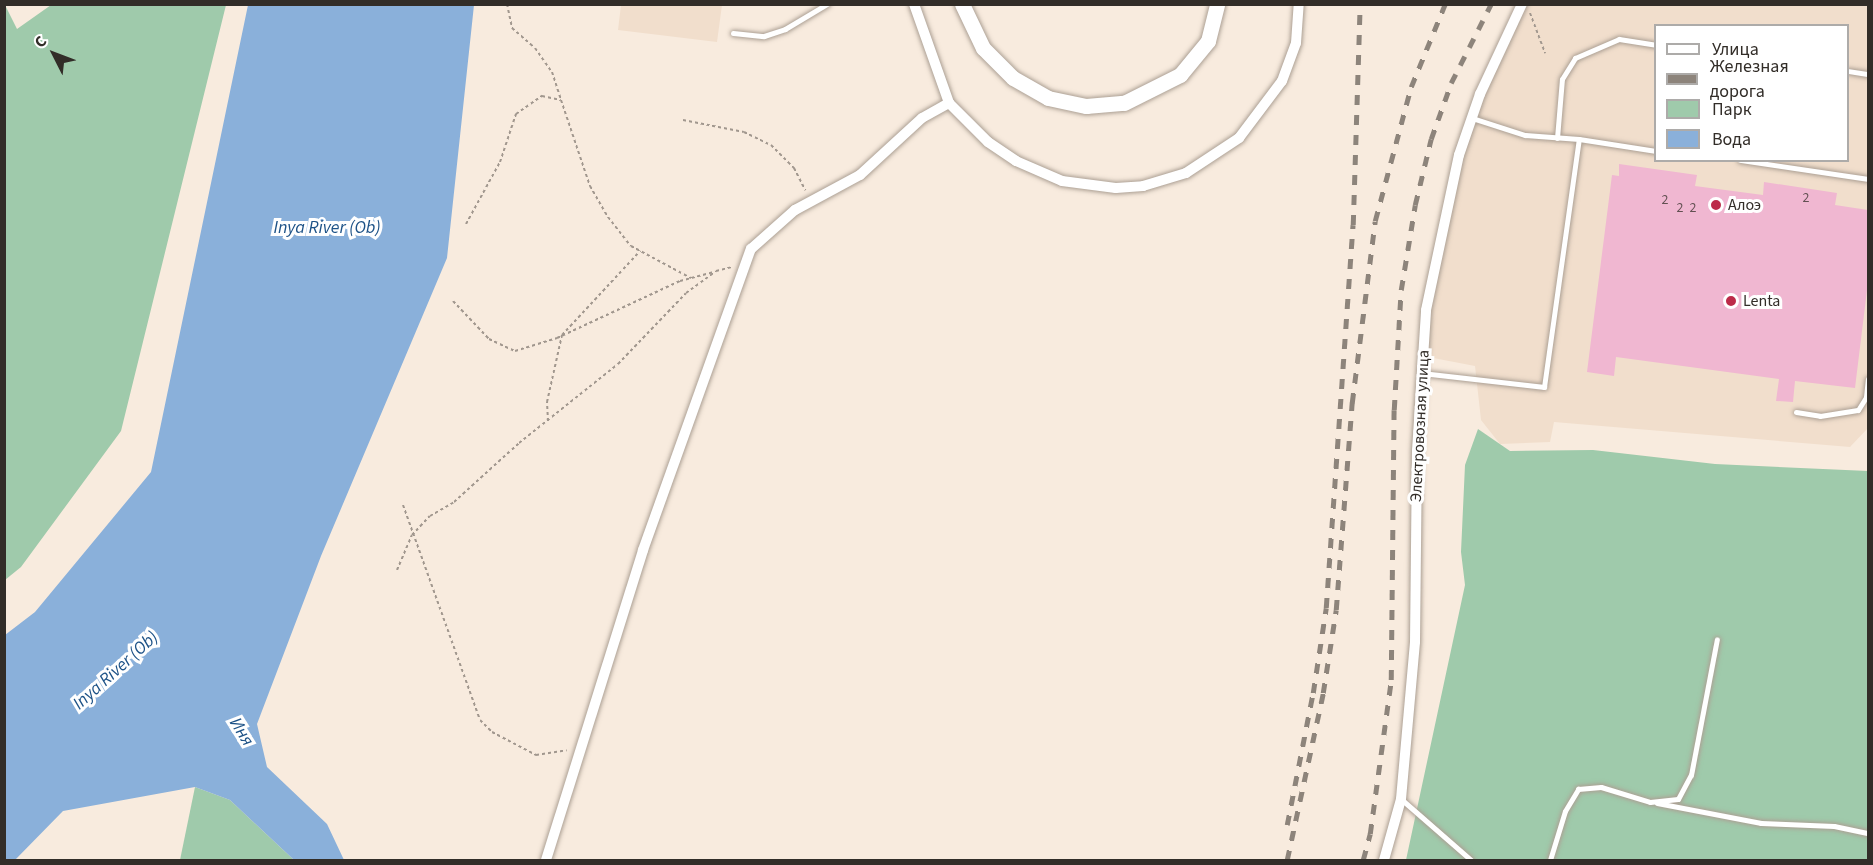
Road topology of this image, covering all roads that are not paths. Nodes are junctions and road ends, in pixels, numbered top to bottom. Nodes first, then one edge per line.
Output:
1 (827, 4) edge
2 (914, 4) edge
3 (962, 4) edge
4 (1217, 4) edge
5 (1299, 4) edge
6 (1522, 5) edge
7 (733, 33) dead end
8 (1654, 45) edge
9 (1849, 71) edge
10 (1869, 74) edge
11 (949, 103) junction
12 (1472, 118) junction
13 (1557, 138) junction
14 (1579, 139) junction
15 (1654, 151) edge
16 (1754, 162) edge
17 (1869, 179) edge
18 (1422, 373) junction
19 (1869, 379) edge
20 (1796, 412) dead end
21 (1717, 639) dead end
22 (1401, 800) junction
23 (1650, 802) junction
24 (1869, 833) edge
25 (546, 861) edge
26 (1384, 861) edge
27 (1471, 861) edge
28 (1550, 861) edge

1 - 7 lane
2 - 11 street
3 - 4 main road
5 - 11 street
6 - 12 street, Электровозная улица
8 - 13 lane
9 - 10 lane
11 - 25 street
12 - 13 lane
12 - 18 street, Электровозная улица
13 - 14 lane
14 - 15 lane
14 - 18 lane
16 - 17 lane
18 - 22 street, Электровозная улица
19 - 20 lane
21 - 23 lane
22 - 26 street, Электровозная улица
22 - 27 lane
23 - 24 lane
23 - 28 lane

